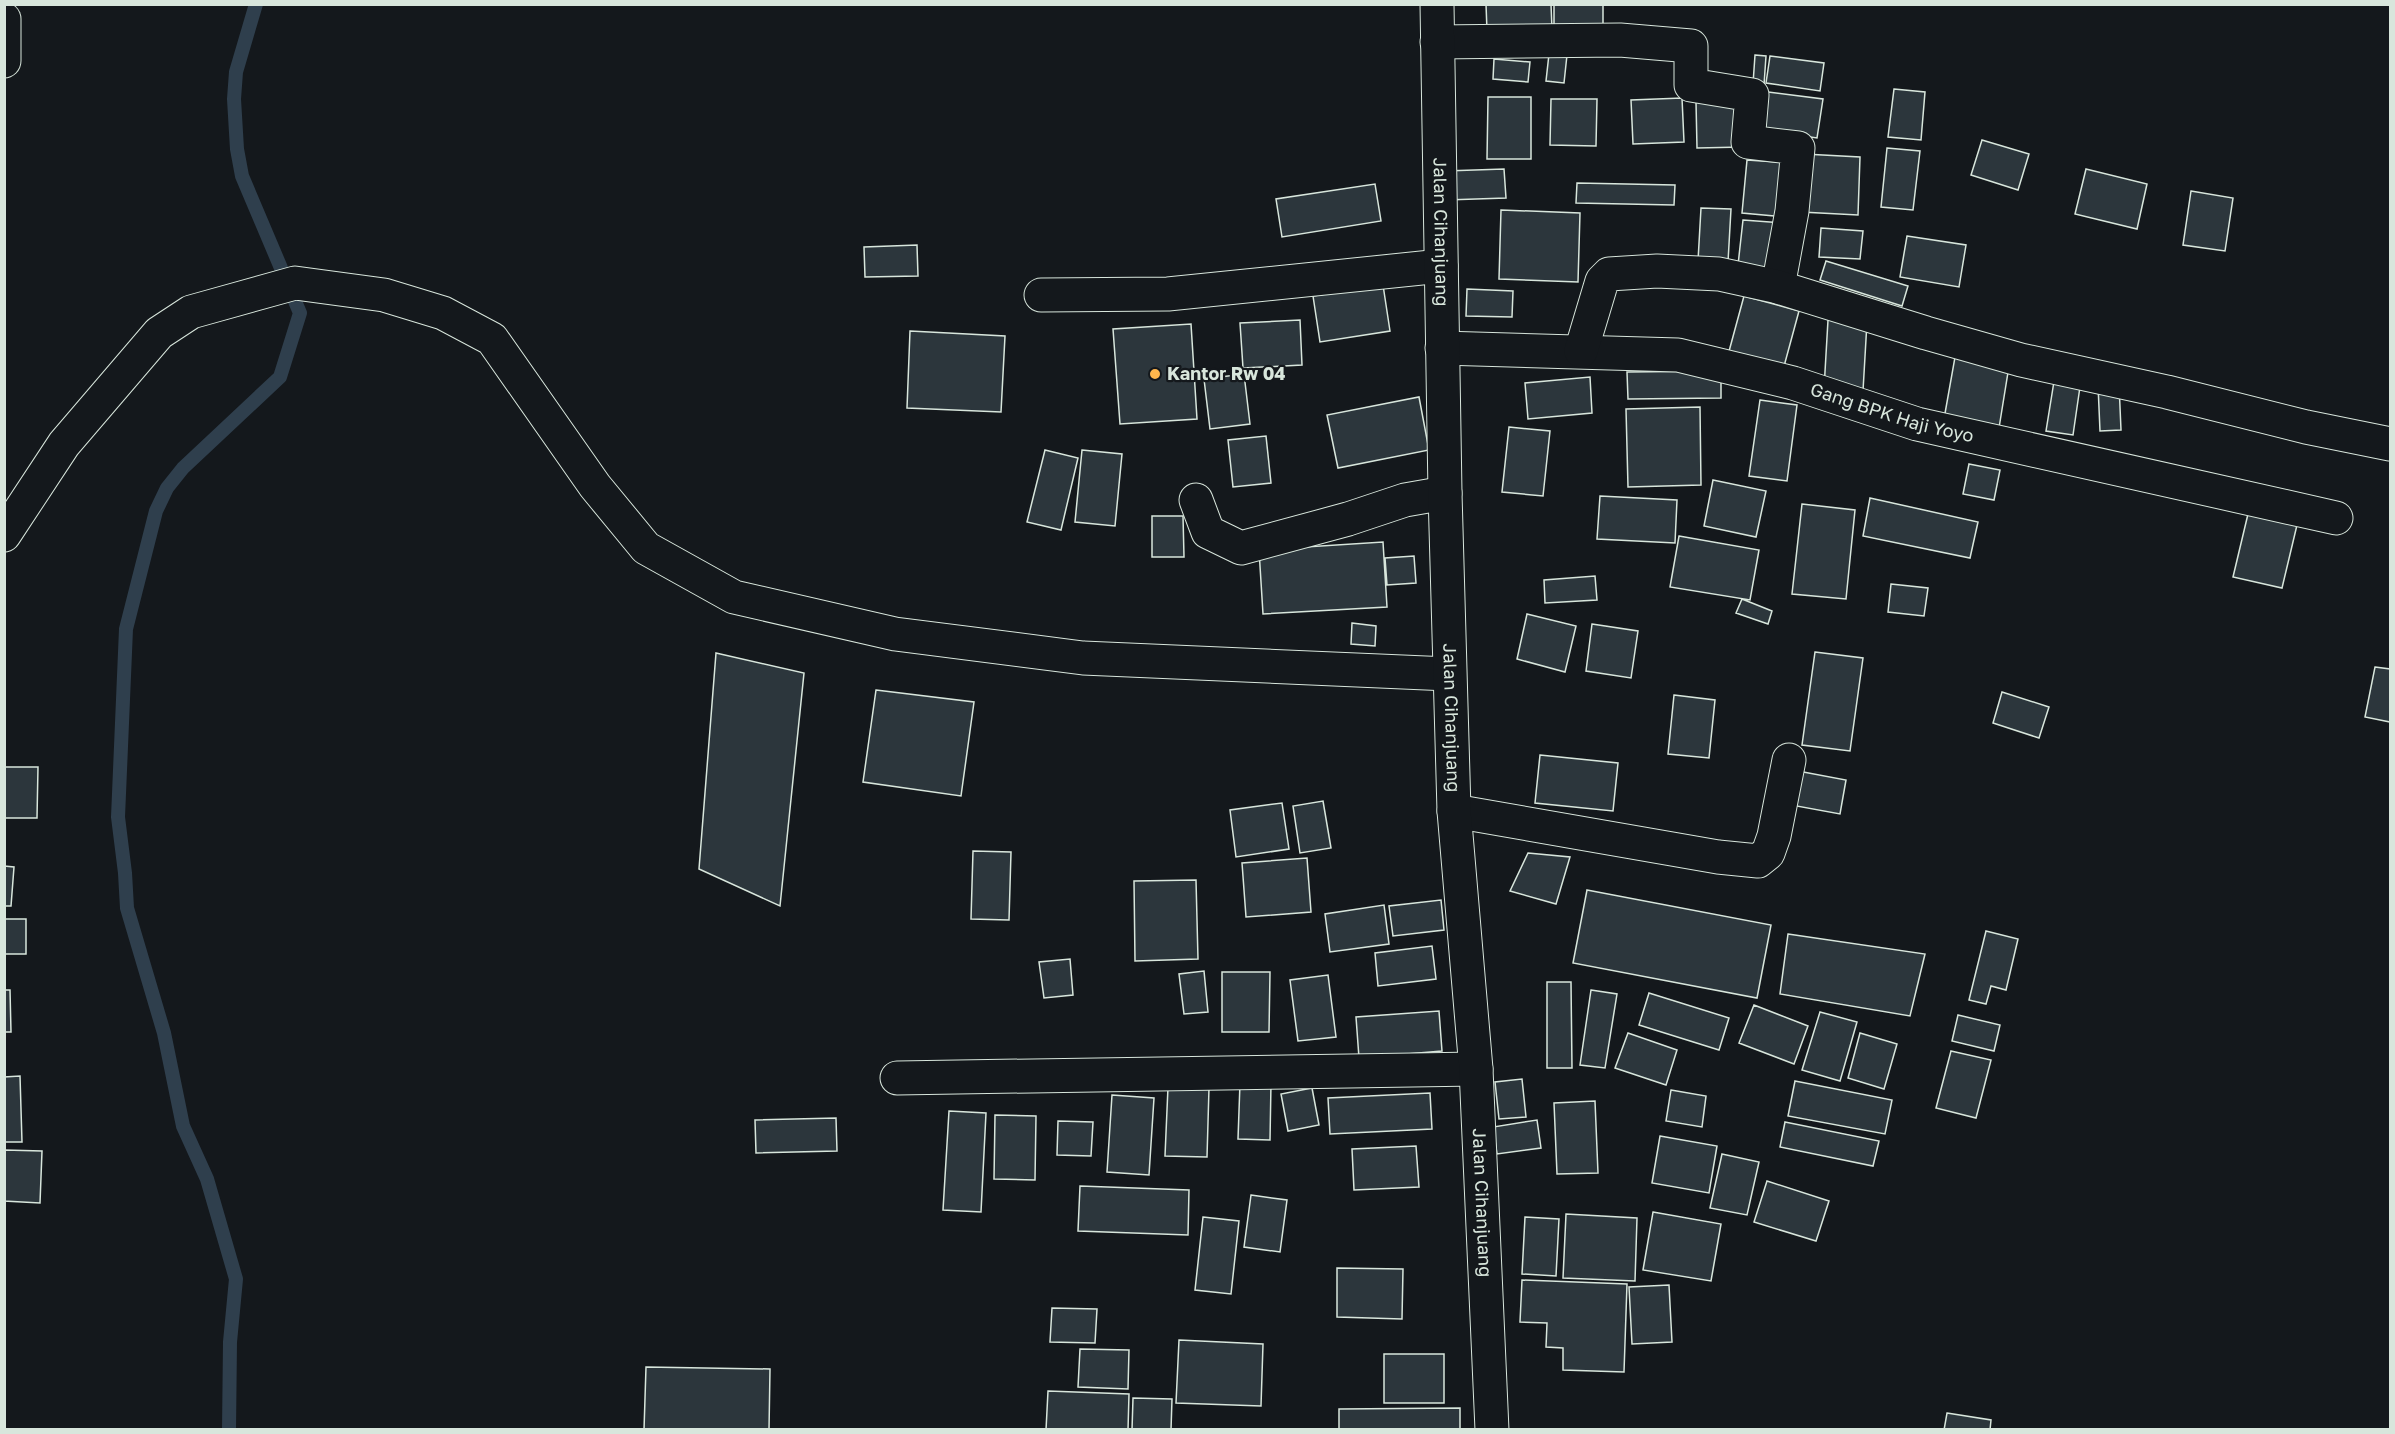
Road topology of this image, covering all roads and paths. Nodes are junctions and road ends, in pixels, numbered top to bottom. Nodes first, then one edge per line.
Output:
1 (1437, 4) edge
2 (4, 19) edge
3 (1437, 42) junction
4 (4, 61) edge
5 (1441, 266) junction
6 (1778, 287) junction
7 (1041, 295) dead end
8 (1442, 348) junction
9 (1581, 351) junction
10 (2391, 444) edge
11 (1445, 493) junction
12 (1196, 500) dead end
13 (2336, 518) dead end
14 (4, 535) edge
15 (1449, 674) junction
16 (1789, 760) dead end
17 (1454, 811) junction
18 (1476, 1069) junction
19 (897, 1078) dead end
20 (1492, 1430) edge

1 - 3 street, Jalan Cihanjuang
2 - 4 street
3 - 5 street, Jalan Cihanjuang
3 - 6 street
5 - 7 street
5 - 8 street, Jalan Cihanjuang
6 - 9 street
6 - 10 street
8 - 9 street, Gang BPK Haji Yoyo
8 - 11 street, Jalan Cihanjuang
9 - 13 street, Gang BPK Haji Yoyo
11 - 12 street
11 - 15 street, Jalan Cihanjuang
14 - 15 street
15 - 17 street, Jalan Cihanjuang
16 - 17 street
17 - 18 street, Jalan Cihanjuang
18 - 19 street
18 - 20 street, Jalan Cihanjuang

